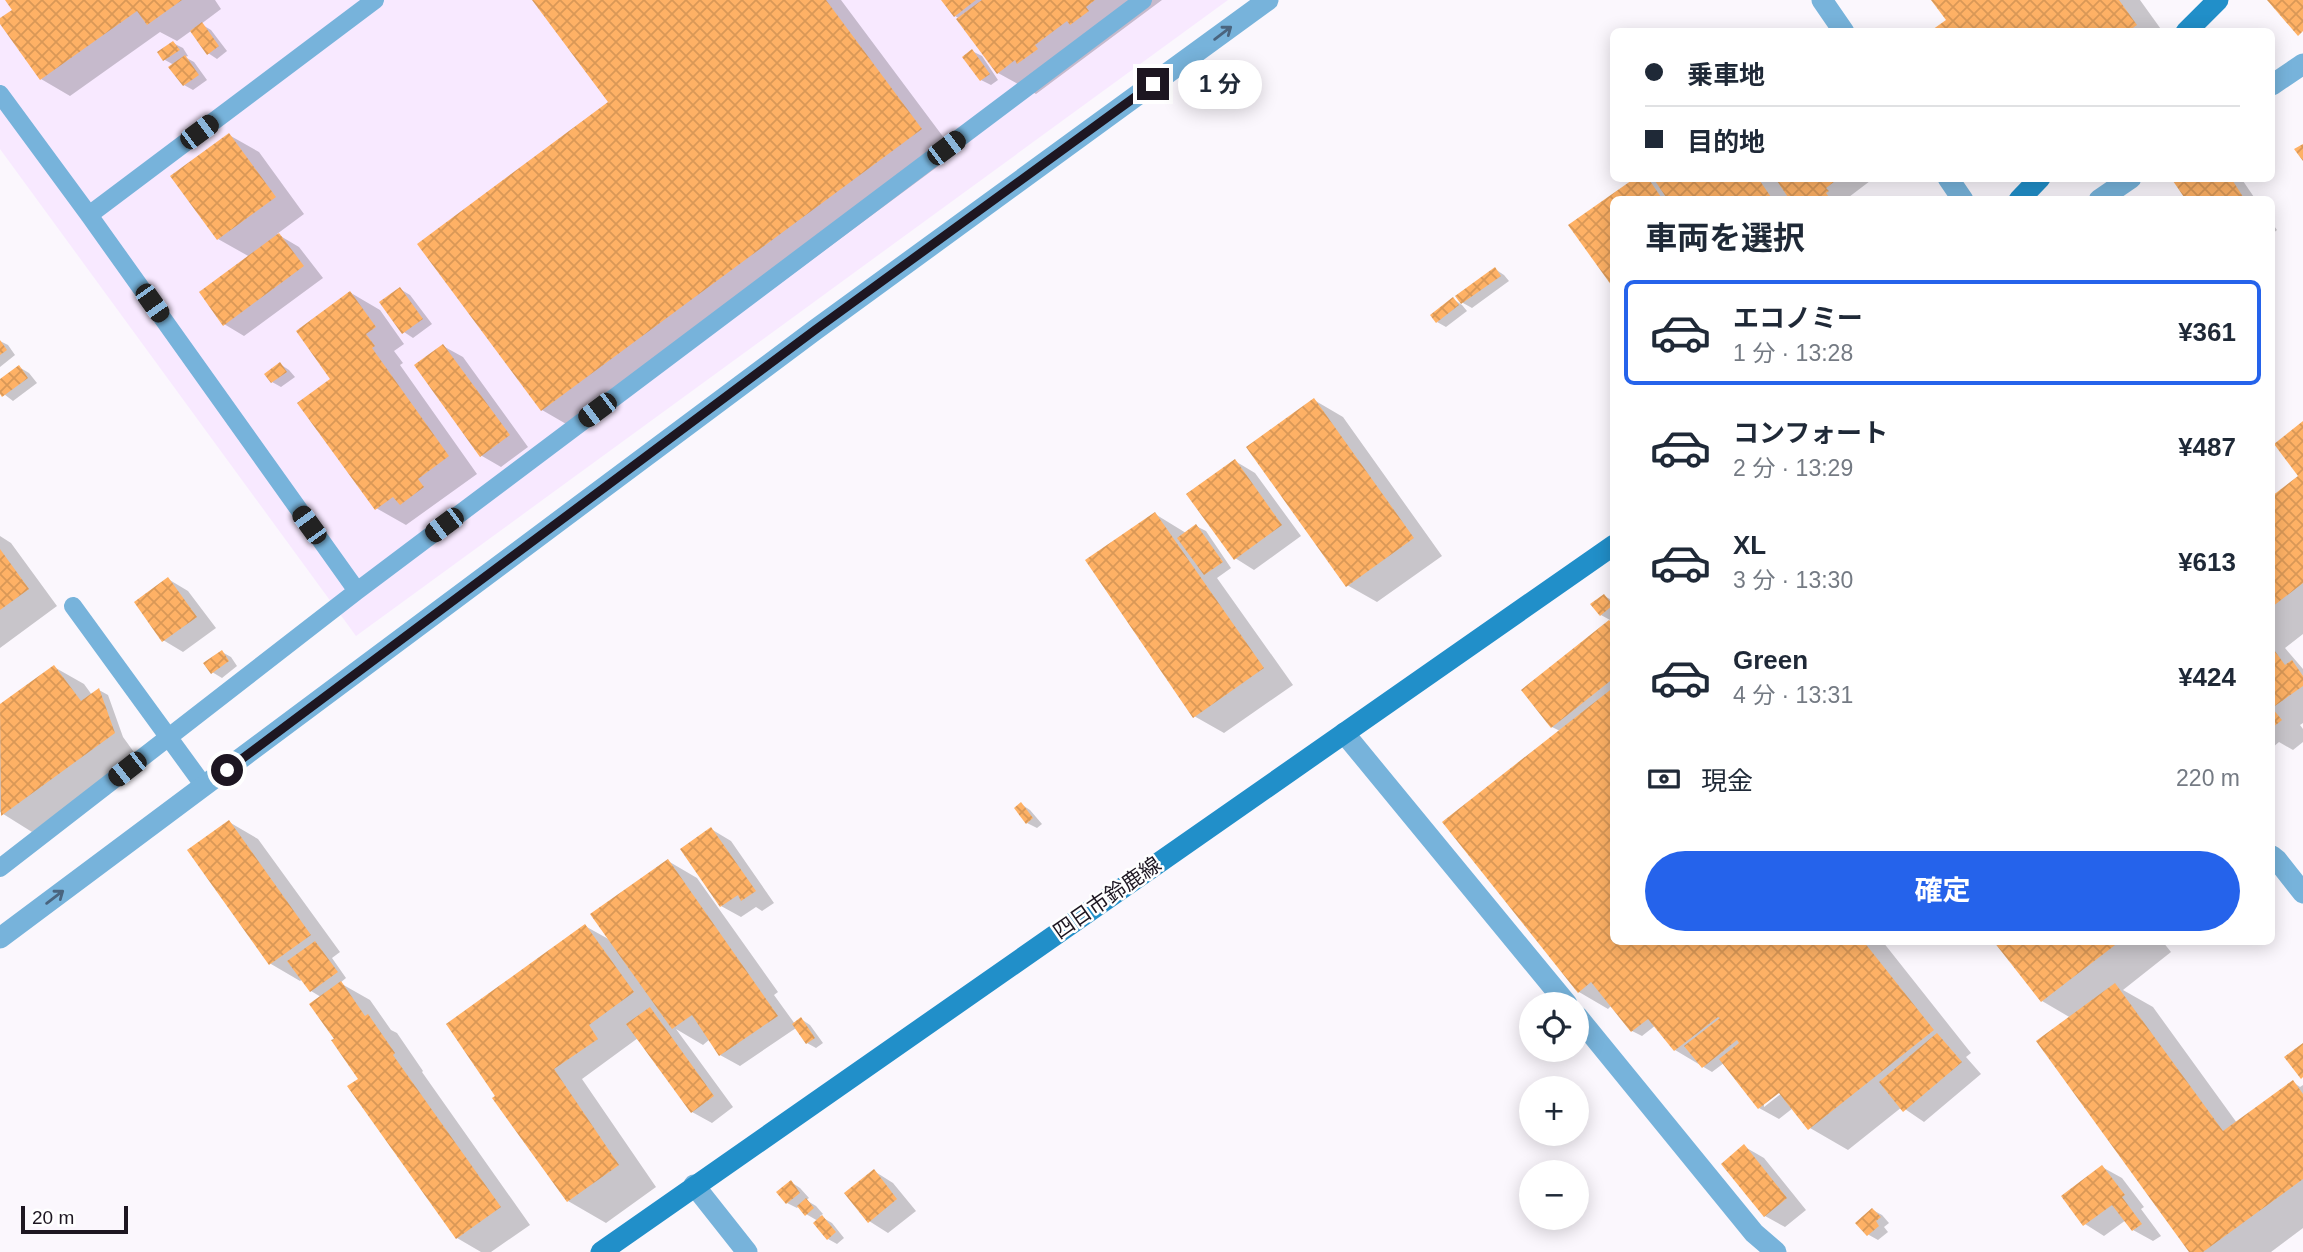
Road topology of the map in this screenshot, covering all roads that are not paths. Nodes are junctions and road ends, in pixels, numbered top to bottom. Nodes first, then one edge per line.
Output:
1 (375, 0) edge
2 (1143, 0) edge
3 (1268, 0) edge
4 (1822, 0) edge
5 (2218, 0) edge
6 (1841, 28) edge
7 (2190, 28) edge
8 (2303, 64) edge
9 (2275, 83) edge
10 (0, 94) edge
11 (2036, 182) edge
12 (2125, 182) edge
13 (2023, 196) edge
14 (2105, 196) edge
15 (89, 215) junction
16 (1610, 548) edge
17 (357, 591) junction
18 (73, 606) dead end
19 (1344, 733) junction
20 (169, 737) junction
21 (204, 786) junction
22 (2275, 858) edge
23 (0, 868) edge
24 (2303, 893) edge
25 (0, 938) edge
26 (1557, 992) edge
27 (1589, 1031) edge
28 (694, 1185) junction
29 (601, 1252) edge
30 (747, 1252) edge
31 (1776, 1252) edge

1 - 15 lane
2 - 17 lane
21 -> 3 street
4 - 6 street
5 - 7 main road
8 - 9 street
10 - 15 lane
11 - 13 main road
12 - 14 street
15 - 17 lane
16 - 19 main road, 四日市鈴鹿線
17 - 20 lane
18 - 20 lane
19 - 26 street
19 - 28 main road, 四日市鈴鹿線
20 - 21 lane
20 - 23 lane
25 -> 21 street
22 - 24 street
27 - 31 street
28 - 29 main road, 四日市鈴鹿線
28 - 30 street

